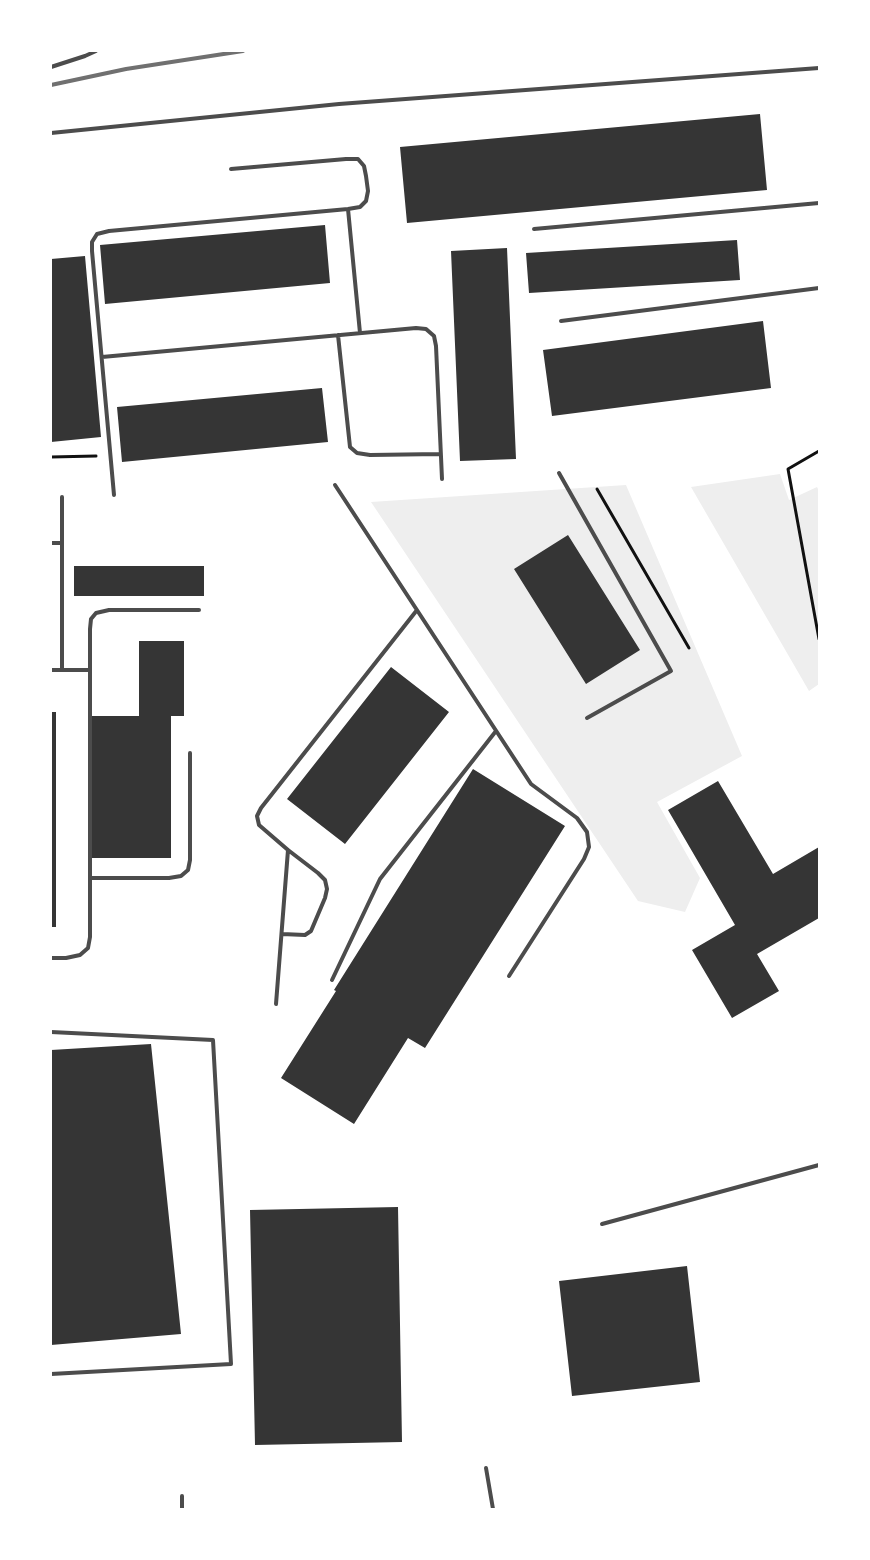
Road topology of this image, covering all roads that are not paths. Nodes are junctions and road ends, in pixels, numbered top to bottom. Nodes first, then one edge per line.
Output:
1 (96, 51) edge
2 (51, 67) edge
3 (819, 68) edge
4 (51, 133) edge
5 (231, 170) dead end
6 (819, 203) edge
7 (348, 209) junction
8 (534, 229) dead end
9 (819, 288) edge
10 (561, 321) dead end
11 (360, 333) junction
12 (338, 336) junction
13 (102, 357) junction
14 (440, 454) junction
15 (558, 473) dead end
16 (442, 479) dead end
17 (335, 485) dead end
18 (114, 495) dead end
19 (62, 497) dead end
20 (51, 542) edge
21 (62, 542) junction
22 (200, 610) dead end
23 (417, 610) junction
24 (51, 670) edge
25 (62, 670) junction
26 (90, 670) junction
27 (587, 718) dead end
28 (496, 731) junction
29 (190, 753) dead end
30 (288, 850) junction
31 (90, 878) junction
32 (282, 934) junction
33 (51, 958) edge
34 (509, 976) dead end
35 (332, 980) dead end
36 (276, 1004) dead end
37 (51, 1032) edge
38 (819, 1165) edge
39 (602, 1224) dead end
40 (51, 1374) edge
41 (486, 1468) dead end
42 (182, 1496) dead end
43 (182, 1509) edge
44 (493, 1509) edge

1 - 2 lane
3 - 4 lane
5 - 7 lane
6 - 8 lane
7 - 11 lane
7 - 13 lane
9 - 10 lane
11 - 12 lane
11 - 14 lane
12 - 13 lane
12 - 14 lane
13 - 18 lane
14 - 16 lane
15 - 27 lane
17 - 23 lane
19 - 21 lane
20 - 21 lane
21 - 25 lane
22 - 26 lane
23 - 28 lane
23 - 30 lane
24 - 25 lane
25 - 26 lane
26 - 31 lane
28 - 34 lane
28 - 35 lane
29 - 31 lane
30 - 32 lane
30 - 32 lane
31 - 33 lane
32 - 36 lane
37 - 40 lane
38 - 39 lane
41 - 44 lane
42 - 43 lane

